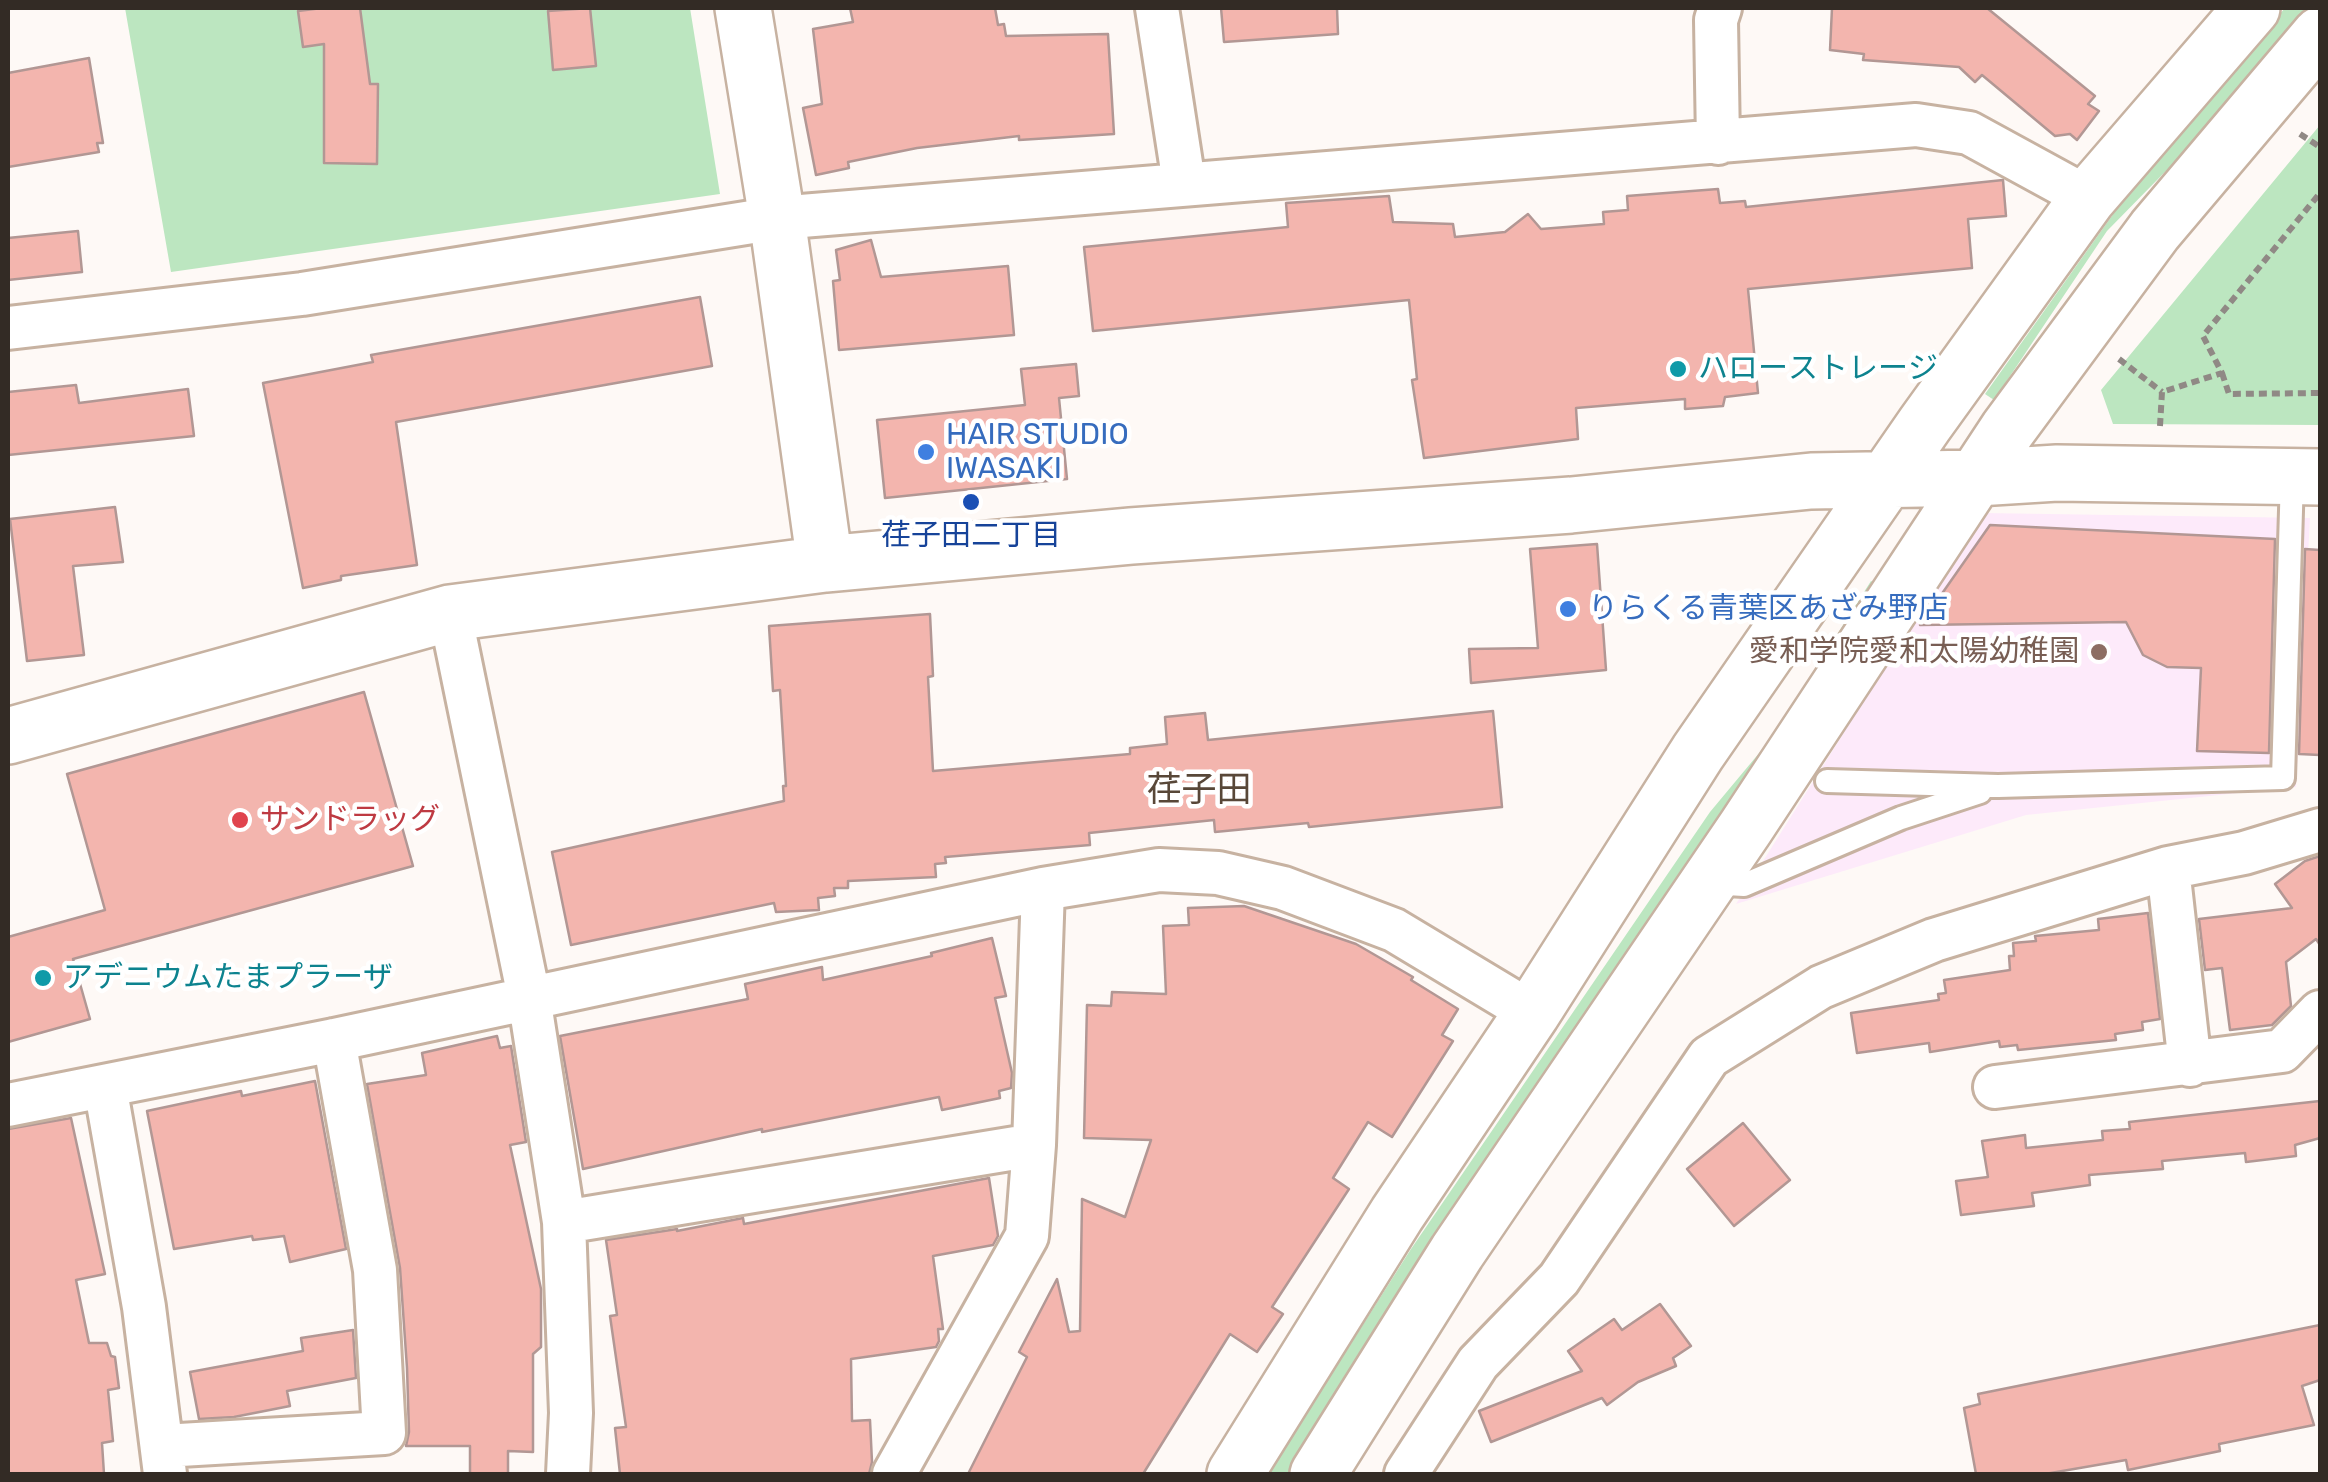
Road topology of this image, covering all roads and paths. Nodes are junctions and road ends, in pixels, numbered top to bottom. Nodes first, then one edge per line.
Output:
1 (742, 8) edge
2 (1157, 8) edge
3 (1720, 8) edge
4 (2252, 8) edge
5 (2320, 35) edge
6 (1718, 142) junction
7 (1184, 183) junction
8 (2320, 193) edge
9 (2088, 198) junction
10 (778, 218) junction
11 (8, 328) edge
12 (2106, 350) dead end
13 (2222, 373) junction
14 (2162, 392) junction
15 (2320, 394) edge
16 (2160, 433) dead end
17 (2306, 477) edge
18 (1888, 478) junction
19 (1977, 478) junction
20 (825, 564) junction
21 (450, 613) junction
22 (8, 736) edge
23 (1828, 781) dead end
24 (1998, 786) junction
25 (2320, 830) edge
26 (2168, 868) junction
27 (1706, 883) junction
28 (1043, 889) junction
29 (530, 997) junction
30 (2320, 1012) edge
31 (1532, 1013) junction
32 (334, 1040) junction
33 (2190, 1065) junction
34 (105, 1086) junction
35 (1995, 1087) dead end
36 (8, 1105) edge
37 (1034, 1145) junction
38 (564, 1222) junction
39 (164, 1460) edge
40 (568, 1474) edge
41 (894, 1474) edge
42 (1236, 1474) edge
43 (1318, 1474) edge
44 (1406, 1474) edge

1 - 10 street
2 - 7 street
3 - 6 street
4 - 9 street
5 - 19 street
6 - 7 street
6 - 9 street
7 - 10 street
8 - 13 path
9 - 18 street
10 - 11 street
10 - 20 street
12 - 14 path
13 - 14 path
13 - 15 path
14 - 16 path
17 - 19 street
17 - 24 lane
18 - 19 street
18 - 20 street
18 - 31 street
19 - 27 street
20 - 21 street
21 - 22 street
21 - 29 street
23 - 24 lane
24 - 27 lane
25 - 26 street
26 - 33 street
26 - 44 street
27 - 43 street
28 - 29 street
28 - 31 street
28 - 37 street
29 - 32 street
29 - 38 street
30 - 33 street
31 - 42 street
32 - 34 street
32 - 39 street
33 - 35 street
34 - 36 street
34 - 39 street
37 - 38 street
37 - 41 street
38 - 40 street

